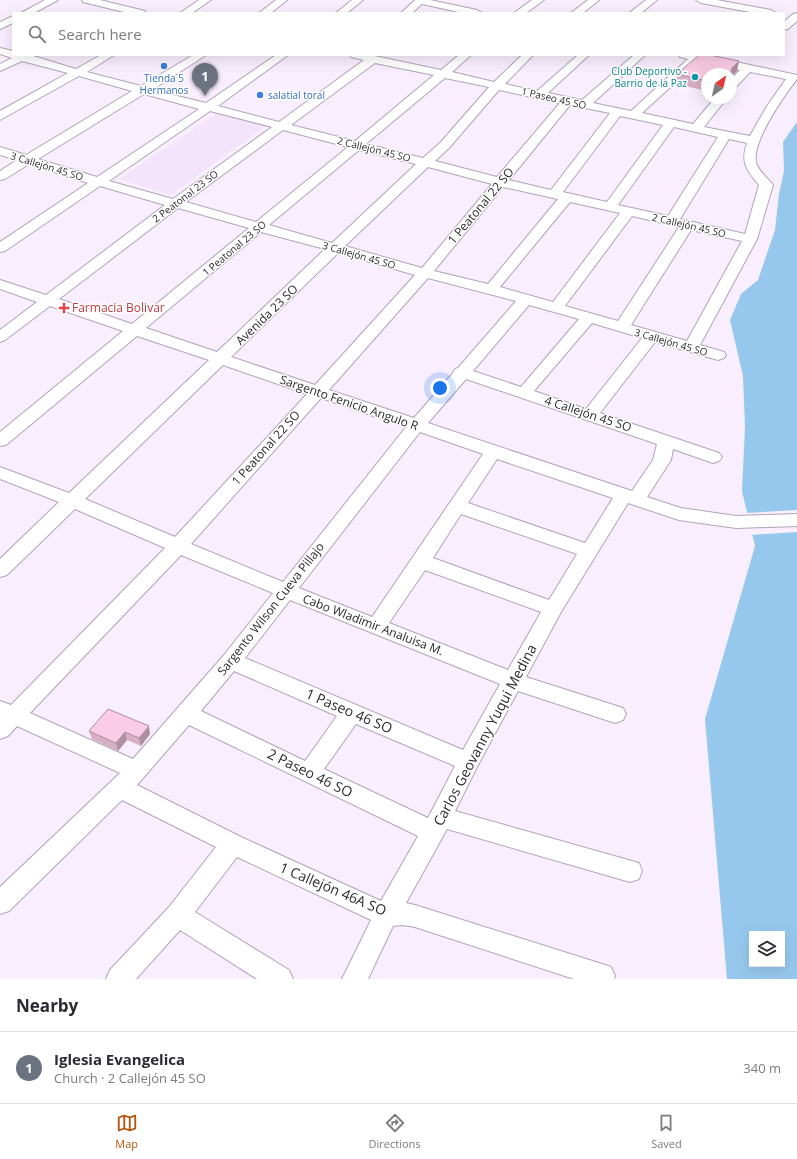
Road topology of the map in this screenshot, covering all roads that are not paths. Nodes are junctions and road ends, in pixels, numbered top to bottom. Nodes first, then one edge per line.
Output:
1 (53, 0) edge
2 (88, 0) edge
3 (135, 0) edge
4 (206, 0) edge
5 (282, 0) edge
6 (358, 0) edge
7 (421, 0) edge
8 (539, 0) edge
9 (594, 0) edge
10 (652, 0) edge
11 (760, 0) edge
12 (704, 3) edge
13 (121, 8) junction
14 (477, 8) edge
15 (747, 11) edge
16 (28, 12) edge
17 (114, 12) edge
18 (137, 12) edge
19 (187, 12) edge
20 (265, 12) edge
21 (343, 12) edge
22 (407, 12) edge
23 (463, 12) edge
24 (521, 12) edge
25 (577, 12) edge
26 (635, 12) edge
27 (759, 12) edge
28 (785, 15) edge
29 (796, 17) edge
30 (12, 20) edge
31 (0, 26) edge
32 (785, 26) edge
33 (0, 51) edge
34 (12, 54) edge
35 (22, 56) edge
36 (107, 56) edge
37 (199, 56) edge
38 (282, 56) edge
39 (360, 56) edge
40 (409, 56) edge
41 (465, 56) edge
42 (527, 56) edge
43 (583, 56) edge
44 (639, 56) edge
45 (697, 56) edge
46 (373, 59) junction
47 (399, 64) junction
48 (745, 65) junction
49 (0, 68) edge
50 (77, 73) junction
51 (445, 73) junction
52 (737, 77) edge
53 (497, 85) junction
54 (144, 91) junction
55 (539, 95) junction
56 (567, 101) junction
57 (717, 104) edge
58 (584, 105) junction
59 (209, 107) junction
60 (617, 112) junction
61 (633, 115) junction
62 (0, 116) edge
63 (671, 123) junction
64 (280, 126) junction
65 (696, 129) junction
66 (725, 136) junction
67 (754, 141) junction
68 (357, 146) junction
69 (0, 151) edge
70 (26, 159) junction
71 (427, 162) junction
72 (0, 176) edge
73 (99, 182) junction
74 (500, 182) junction
75 (561, 196) junction
76 (176, 203) junction
77 (610, 207) junction
78 (628, 211) junction
79 (672, 221) junction
80 (687, 225) junction
81 (260, 227) junction
82 (750, 239) junction
83 (0, 248) edge
84 (336, 248) junction
85 (425, 273) junction
86 (0, 284) edge
87 (491, 289) junction
88 (526, 299) junction
89 (48, 300) junction
90 (556, 308) junction
91 (588, 318) junction
92 (622, 327) junction
93 (136, 330) junction
94 (651, 336) junction
95 (0, 337) edge
96 (691, 348) junction
97 (718, 355) dead end
98 (221, 359) junction
99 (462, 372) junction
100 (317, 392) junction
101 (524, 393) junction
102 (590, 415) junction
103 (416, 426) junction
104 (666, 440) junction
105 (0, 441) edge
106 (493, 452) junction
107 (714, 457) dead end
108 (0, 473) edge
109 (629, 498) junction
110 (74, 500) junction
111 (457, 506) junction
112 (797, 520) edge
113 (178, 546) junction
114 (589, 551) junction
115 (421, 561) junction
116 (0, 570) edge
117 (286, 591) junction
118 (553, 609) junction
119 (376, 626) junction
120 (231, 661) junction
121 (514, 681) junction
122 (8, 712) edge
123 (352, 712) junction
124 (186, 714) junction
125 (615, 714) dead end
126 (0, 730) edge
127 (468, 762) junction
128 (309, 772) junction
129 (129, 779) junction
130 (437, 824) junction
131 (233, 844) junction
132 (630, 871) dead end
133 (0, 903) edge
134 (386, 914) junction
135 (178, 915) junction
136 (602, 976) dead end
137 (119, 979) edge
138 (280, 979) edge
139 (355, 979) edge

1 - 16 street
2 - 13 street
3 - 13 street
4 - 19 street
5 - 20 street
6 - 21 street
7 - 22 street
7 - 23 street
8 - 24 street
9 - 25 street
10 - 26 street
11 - 15 street
12 - 15 street
13 - 17 street
13 - 18 street
14 - 23 street
15 - 27 street
28 - 29 street
29 - 32 street
30 - 31 street
33 - 34 street, 2 Callejón 45 SO
35 - 49 street
35 - 50 street, 2 Callejón 45 SO
36 - 50 street
37 - 54 street
38 - 59 street
39 - 46 street, 1 Paseo 45 SO
40 - 47 street
41 - 51 street, 1 Peatonal 23 SO
42 - 53 street, Avenida 23 SO
43 - 55 street
44 - 58 street
45 - 48 street
45 - 61 street
46 - 47 street, 1 Paseo 45 SO
46 - 64 street, 2 Peatonal 23 SO
47 - 51 street, 1 Paseo 45 SO
48 - 52 street
48 - 67 street
50 - 54 street, 2 Callejón 45 SO
50 - 62 street
51 - 53 street, 1 Paseo 45 SO
51 - 68 street, 1 Peatonal 23 SO
53 - 55 street, 1 Paseo 45 SO
53 - 71 street, Avenida 23 SO
54 - 59 street, 2 Callejón 45 SO
54 - 70 street
55 - 56 street, 1 Paseo 45 SO
56 - 58 street, 1 Paseo 45 SO
56 - 74 street, 1 Peatonal 22 SO
57 - 65 street
58 - 60 street, 1 Paseo 45 SO
59 - 64 street, 2 Callejón 45 SO
59 - 73 street
60 - 61 street, 1 Paseo 45 SO
60 - 75 street
61 - 63 street, 1 Paseo 45 SO
63 - 65 street, 1 Paseo 45 SO
63 - 77 street
64 - 68 street, 2 Callejón 45 SO
64 - 76 street, 2 Peatonal 23 SO
65 - 66 street, 1 Paseo 45 SO
66 - 67 street, 1 Paseo 45 SO
66 - 79 street
67 - 82 street
68 - 71 street, 2 Callejón 45 SO
68 - 81 street, 1 Peatonal 23 SO
69 - 70 street, 3 Callejón 45 SO
70 - 72 street
70 - 73 street, 3 Callejón 45 SO
71 - 74 street, 2 Callejón 45 SO
71 - 84 street, Avenida 23 SO
73 - 76 street, 3 Callejón 45 SO
73 - 83 street
74 - 75 street, 2 Callejón 45 SO
74 - 85 street, 1 Peatonal 22 SO
75 - 77 street, 2 Callejón 45 SO
75 - 87 street
76 - 81 street, 3 Callejón 45 SO
76 - 89 street, 2 Peatonal 23 SO
77 - 78 street, 2 Callejón 45 SO
78 - 79 street, 2 Callejón 45 SO
78 - 90 street
79 - 80 street, 2 Callejón 45 SO
80 - 82 street, 2 Callejón 45 SO
80 - 92 street
81 - 84 street, 3 Callejón 45 SO
81 - 93 street, 1 Peatonal 23 SO
82 - 96 street
84 - 85 street, 3 Callejón 45 SO
84 - 98 street, Avenida 23 SO
85 - 87 street, 3 Callejón 45 SO
85 - 100 street, 1 Peatonal 22 SO
86 - 89 street, Sargento Fenicio Angulo R
87 - 88 street, 3 Callejón 45 SO
88 - 90 street, 3 Callejón 45 SO
88 - 99 street, Sargento Wilson Cueva Pillajo
89 - 93 street, Sargento Fenicio Angulo R
89 - 95 street, 2 Peatonal 23 SO
90 - 91 street, 3 Callejón 45 SO
91 - 92 street, 3 Callejón 45 SO
91 - 101 street
92 - 94 street, 3 Callejón 45 SO
93 - 98 street, Sargento Fenicio Angulo R
93 - 105 street, 1 Peatonal 23 SO
94 - 96 street, 3 Callejón 45 SO
94 - 102 street
96 - 97 street, 3 Callejón 45 SO
98 - 100 street, Sargento Fenicio Angulo R
98 - 110 street, Avenida 23 SO
99 - 101 street, 4 Callejón 45 SO
99 - 103 street, Sargento Wilson Cueva Pillajo
100 - 103 street, Sargento Fenicio Angulo R
100 - 113 street, 1 Peatonal 22 SO
101 - 102 street, 4 Callejón 45 SO
102 - 104 street, 4 Callejón 45 SO
103 - 106 street, Sargento Fenicio Angulo R
103 - 117 street, Sargento Wilson Cueva Pillajo
104 - 107 street, 4 Callejón 45 SO
104 - 109 street, Carlos Geovanny Yuqui Medina
106 - 109 street, Sargento Fenicio Angulo R
106 - 111 street
108 - 110 street, Cabo Wladimir Analuisa M.
109 - 112 street, Sargento Fenicio Angulo R
109 - 114 street, Carlos Geovanny Yuqui Medina
110 - 113 street, Cabo Wladimir Analuisa M.
110 - 116 street, Avenida 23 SO
111 - 114 street
111 - 115 street
113 - 117 street, Cabo Wladimir Analuisa M.
113 - 122 street, 1 Peatonal 22 SO
114 - 118 street, Carlos Geovanny Yuqui Medina
115 - 118 street
115 - 119 street
117 - 119 street, Cabo Wladimir Analuisa M.
117 - 120 street, Sargento Wilson Cueva Pillajo
118 - 121 street, Carlos Geovanny Yuqui Medina
119 - 121 street, Cabo Wladimir Analuisa M.
120 - 123 street, 1 Paseo 46 SO
120 - 124 street, Sargento Wilson Cueva Pillajo
121 - 125 street, Cabo Wladimir Analuisa M.
121 - 127 street, Carlos Geovanny Yuqui Medina
122 - 126 street, 1 Peatonal 22 SO
122 - 129 street, 1 Callejón 46A SO
123 - 127 street, 1 Paseo 46 SO
123 - 128 street
124 - 128 street, 2 Paseo 46 SO
124 - 129 street, Sargento Wilson Cueva Pillajo
127 - 130 street, Carlos Geovanny Yuqui Medina
128 - 130 street, 2 Paseo 46 SO
129 - 131 street, 1 Callejón 46A SO
129 - 133 street, Sargento Wilson Cueva Pillajo
130 - 132 street, 2 Paseo 46 SO
130 - 134 street, Carlos Geovanny Yuqui Medina
131 - 134 street, 1 Callejón 46A SO
131 - 135 street
134 - 136 street, 1 Callejón 46A SO
134 - 139 street, Carlos Geovanny Yuqui Medina
135 - 137 street
135 - 138 street

